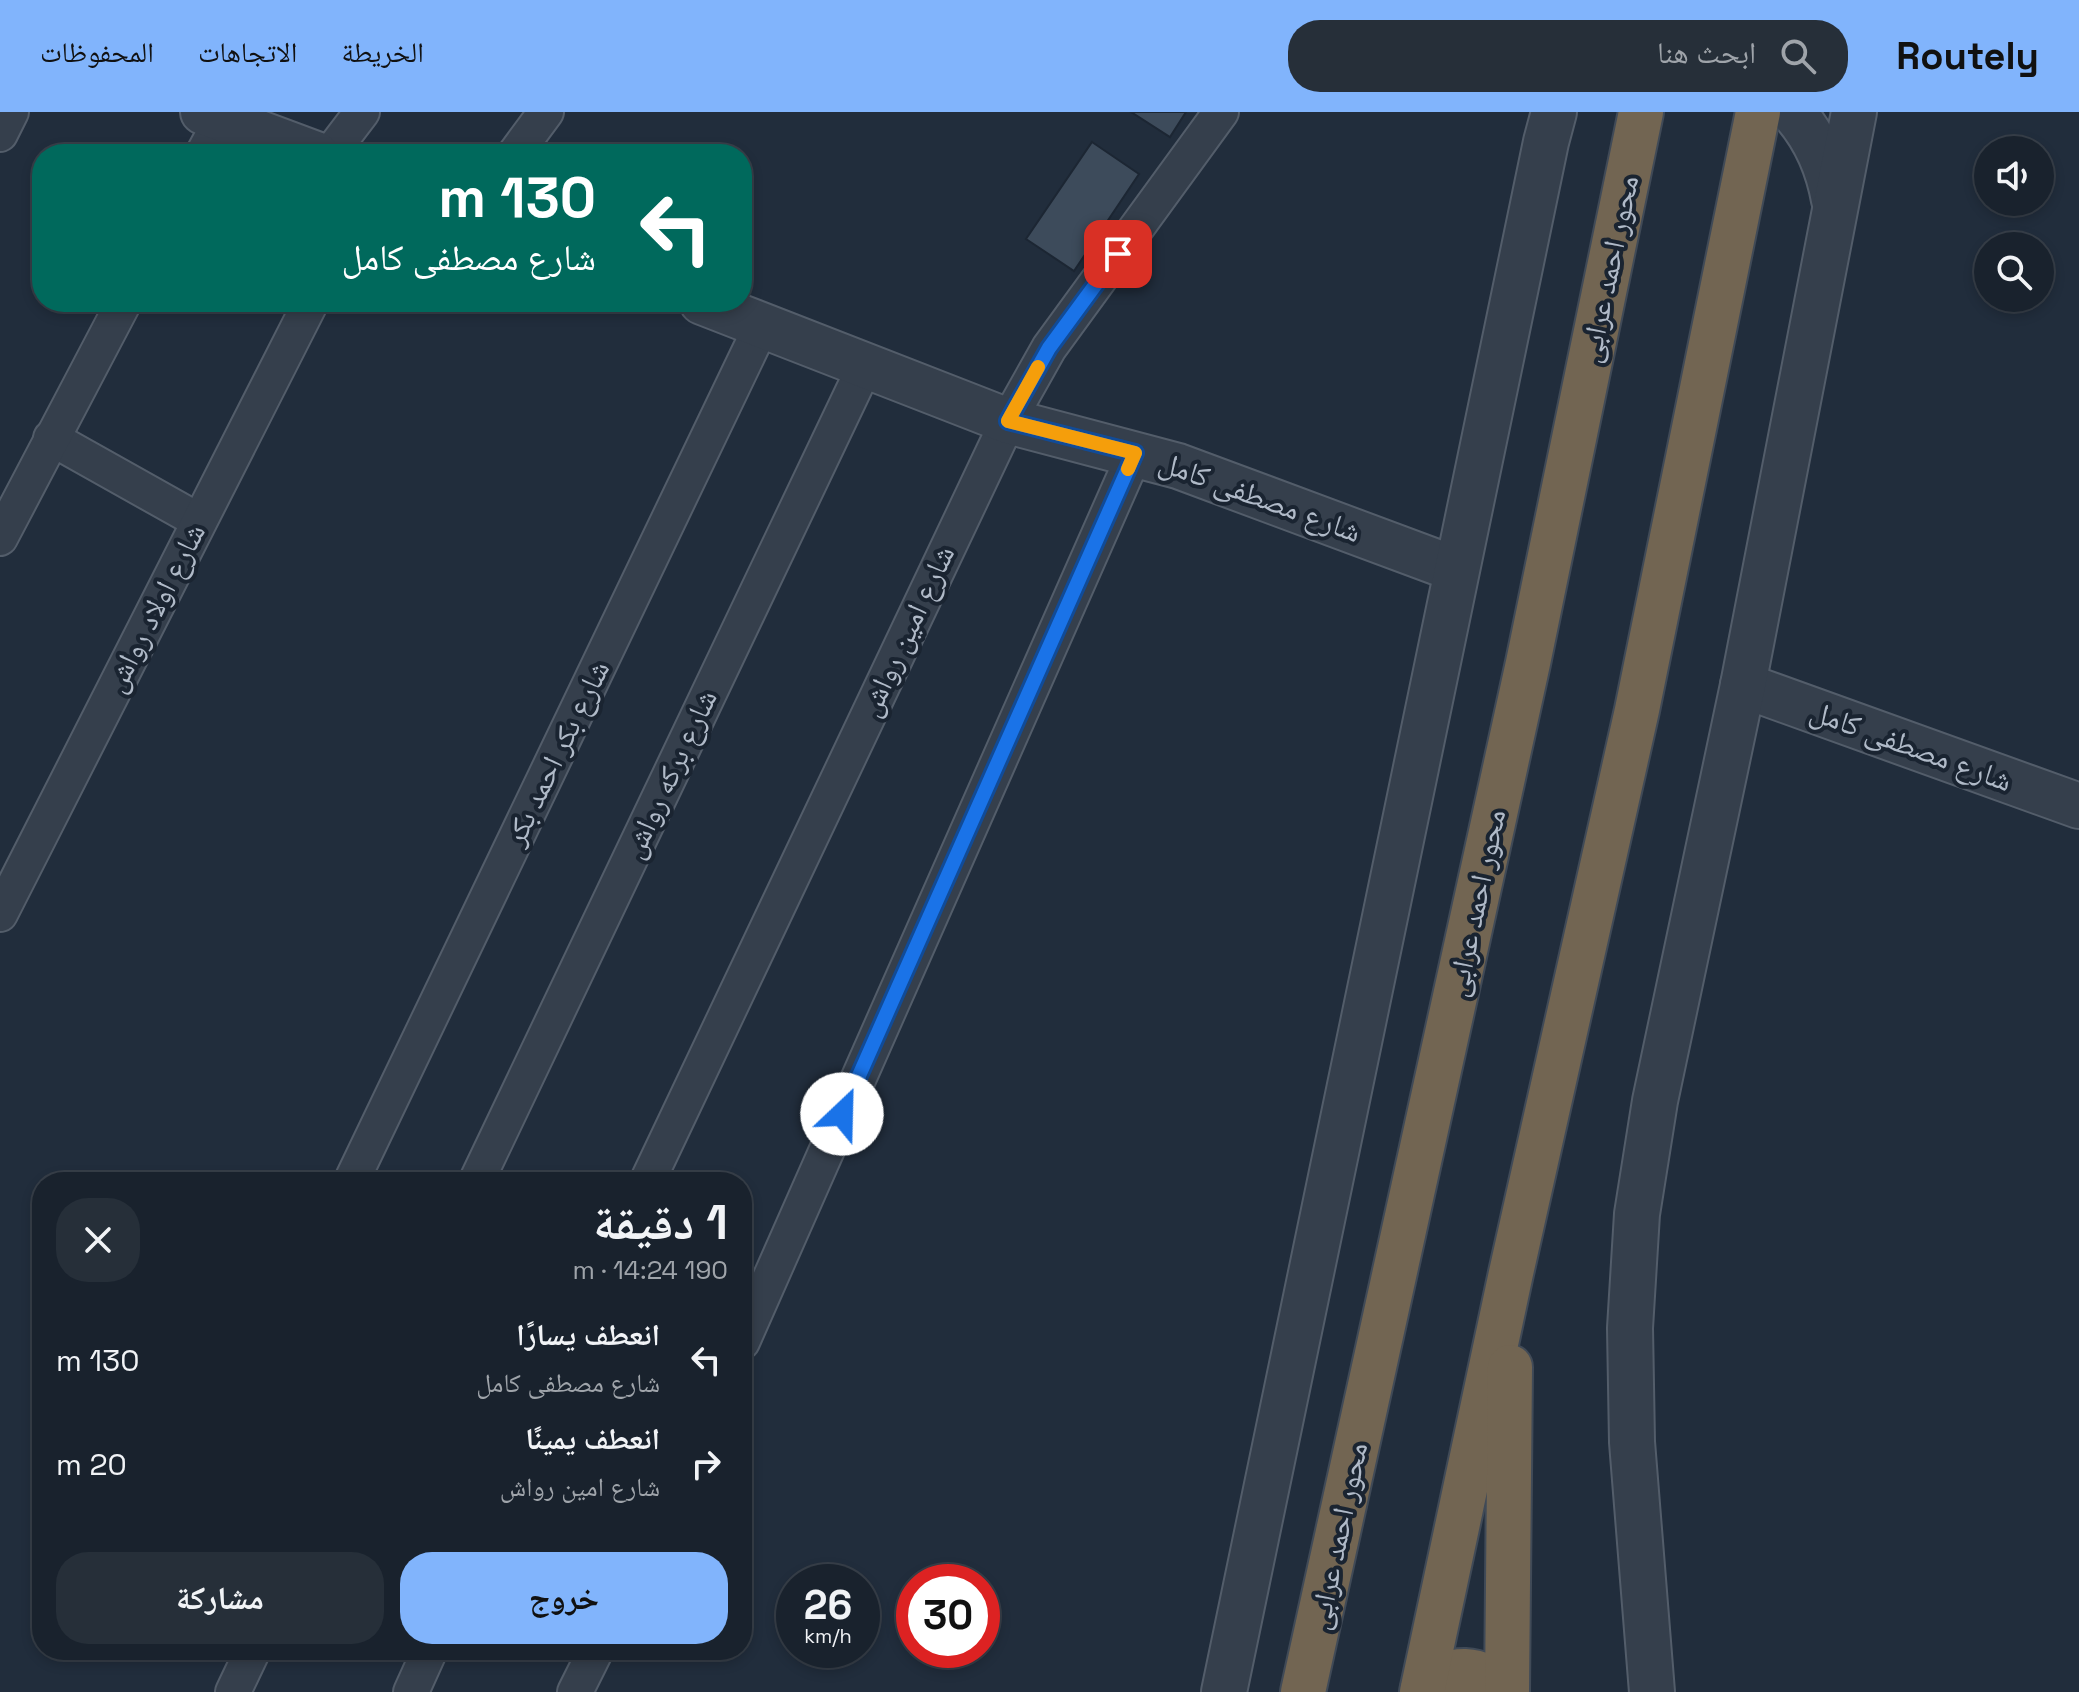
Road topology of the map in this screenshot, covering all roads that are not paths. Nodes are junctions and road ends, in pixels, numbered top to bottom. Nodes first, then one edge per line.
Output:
1 (11, 112) edge
2 (362, 112) edge
3 (546, 112) edge
4 (1221, 112) edge
5 (1641, 112) edge
6 (1758, 112) edge
7 (1793, 112) edge
8 (1854, 112) edge
9 (1556, 122) edge
10 (209, 128) edge
11 (0, 134) edge
12 (275, 144) edge
13 (338, 144) edge
14 (522, 144) edge
15 (1835, 207) junction
16 (119, 312) edge
17 (306, 312) edge
18 (728, 312) edge
19 (762, 325) junction
20 (865, 366) junction
21 (1008, 421) junction
22 (51, 438) junction
23 (1135, 453) junction
24 (199, 521) junction
25 (0, 538) edge
26 (1455, 569) junction
27 (1743, 685) junction
28 (2079, 806) edge
29 (0, 914) edge
30 (356, 1172) edge
31 (481, 1172) edge
32 (652, 1172) edge
33 (1511, 1273) junction
34 (752, 1319) edge
35 (248, 1660) edge
36 (425, 1660) edge
37 (591, 1660) edge
38 (1422, 1691) edge
39 (233, 1692) edge
40 (411, 1692) edge
41 (575, 1692) edge
42 (1224, 1692) edge
43 (1303, 1692) edge
44 (1652, 1692) edge

1 - 11 street
2 - 13 street
3 - 14 street
4 - 21 street, شارع امين رواش
5 - 43 highway, محور احمد عرابى
6 - 33 highway
7 - 15 street
8 - 15 street
9 - 26 street
10 - 12 street
15 - 27 street
16 - 22 street
17 - 24 street, شارع اولاد رواش
18 - 19 street, شارع مصطفى كامل
19 - 20 street, شارع مصطفى كامل
19 - 30 street, شارع بكر احمد بكر
20 - 21 street, شارع مصطفى كامل
20 - 31 street, شارع بركه رواش
21 - 23 street, شارع مصطفى كامل
21 - 32 street, شارع امين رواش
22 - 24 street
22 - 25 street
23 - 26 street, شارع مصطفى كامل
23 - 34 street
24 - 29 street, شارع اولاد رواش
26 - 42 street
27 - 28 street, شارع مصطفى كامل
27 - 44 street
33 - 38 highway
33 - 38 highway
35 - 39 street
36 - 40 street
37 - 41 street

